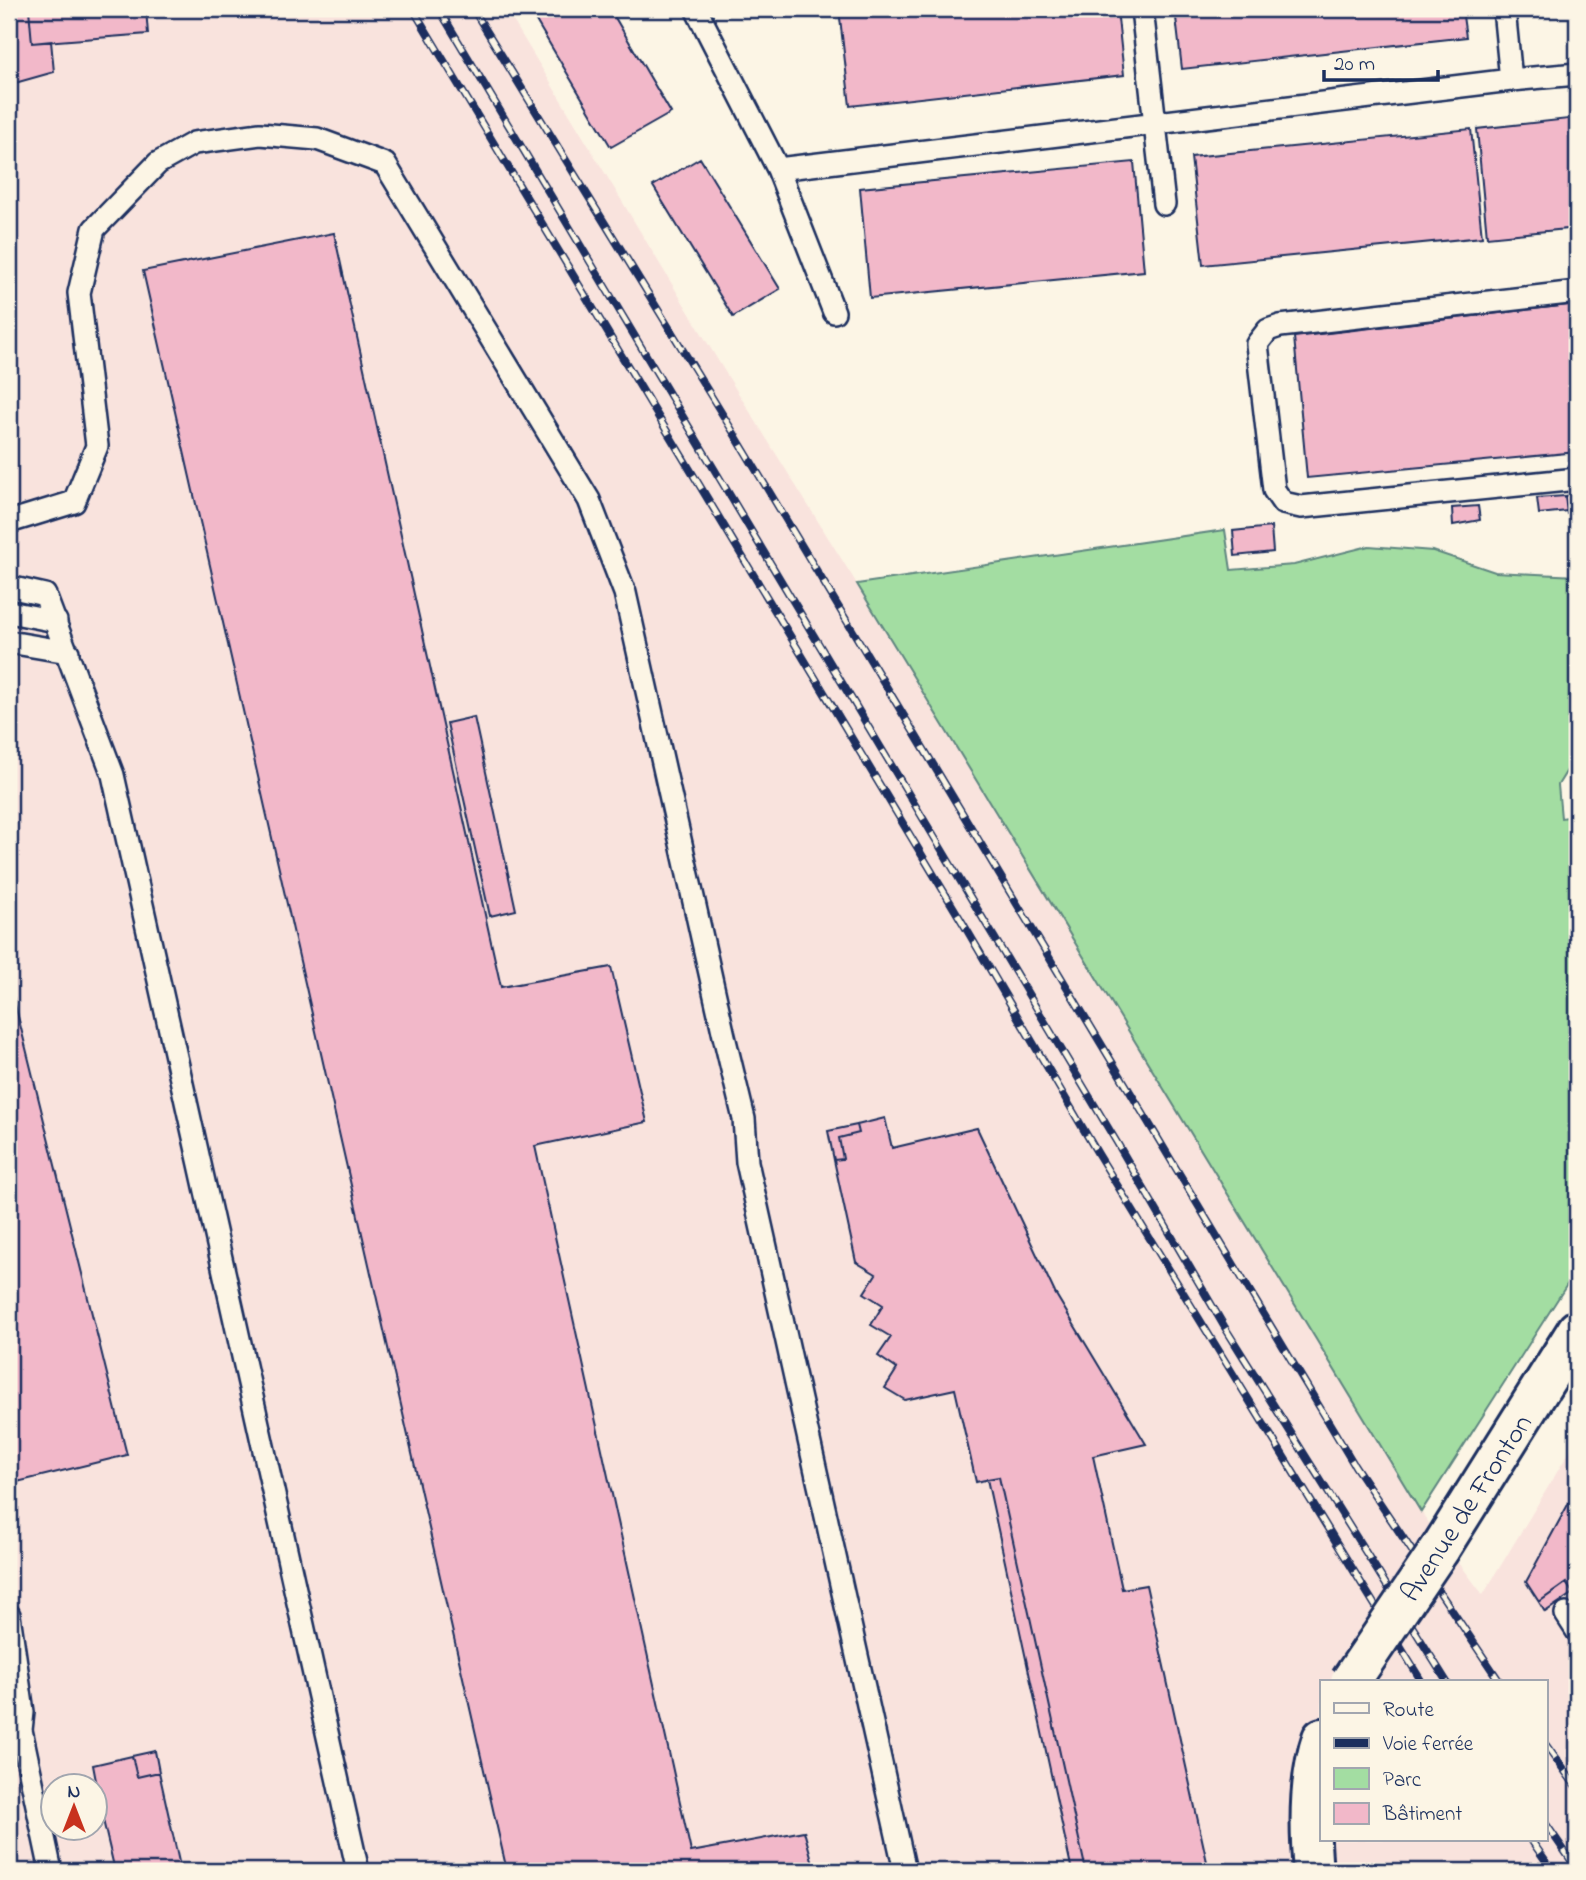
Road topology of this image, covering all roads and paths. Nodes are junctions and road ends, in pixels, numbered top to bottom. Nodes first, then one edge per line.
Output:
1 (696, 9) edge
2 (1142, 9) edge
3 (1504, 9) edge
4 (1577, 74) edge
5 (1511, 80) junction
6 (1155, 124) junction
7 (778, 169) junction
8 (1164, 204) dead end
9 (1577, 292) edge
10 (834, 312) dead end
11 (1577, 479) edge
12 (9, 522) edge
13 (9, 587) edge
14 (9, 612) edge
15 (56, 621) junction
16 (9, 642) edge
17 (68, 652) junction
18 (1577, 1330) edge
19 (9, 1615) edge
20 (1351, 1680) edge
21 (15, 1732) edge
22 (1320, 1744) edge
23 (51, 1871) edge
24 (358, 1871) edge
25 (905, 1871) edge
26 (1313, 1871) edge

1 - 7 lane
2 - 6 lane
3 - 5 lane
4 - 5 lane
5 - 6 lane
6 - 7 lane
6 - 8 lane
7 - 10 lane
9 - 11 lane
12 - 25 lane
13 - 15 lane
14 - 15 lane
15 - 17 lane
16 - 17 lane
17 - 24 lane
18 - 20 street, Avenue de Fronton, bridge
19 - 21 lane
21 - 23 lane
22 - 26 street

